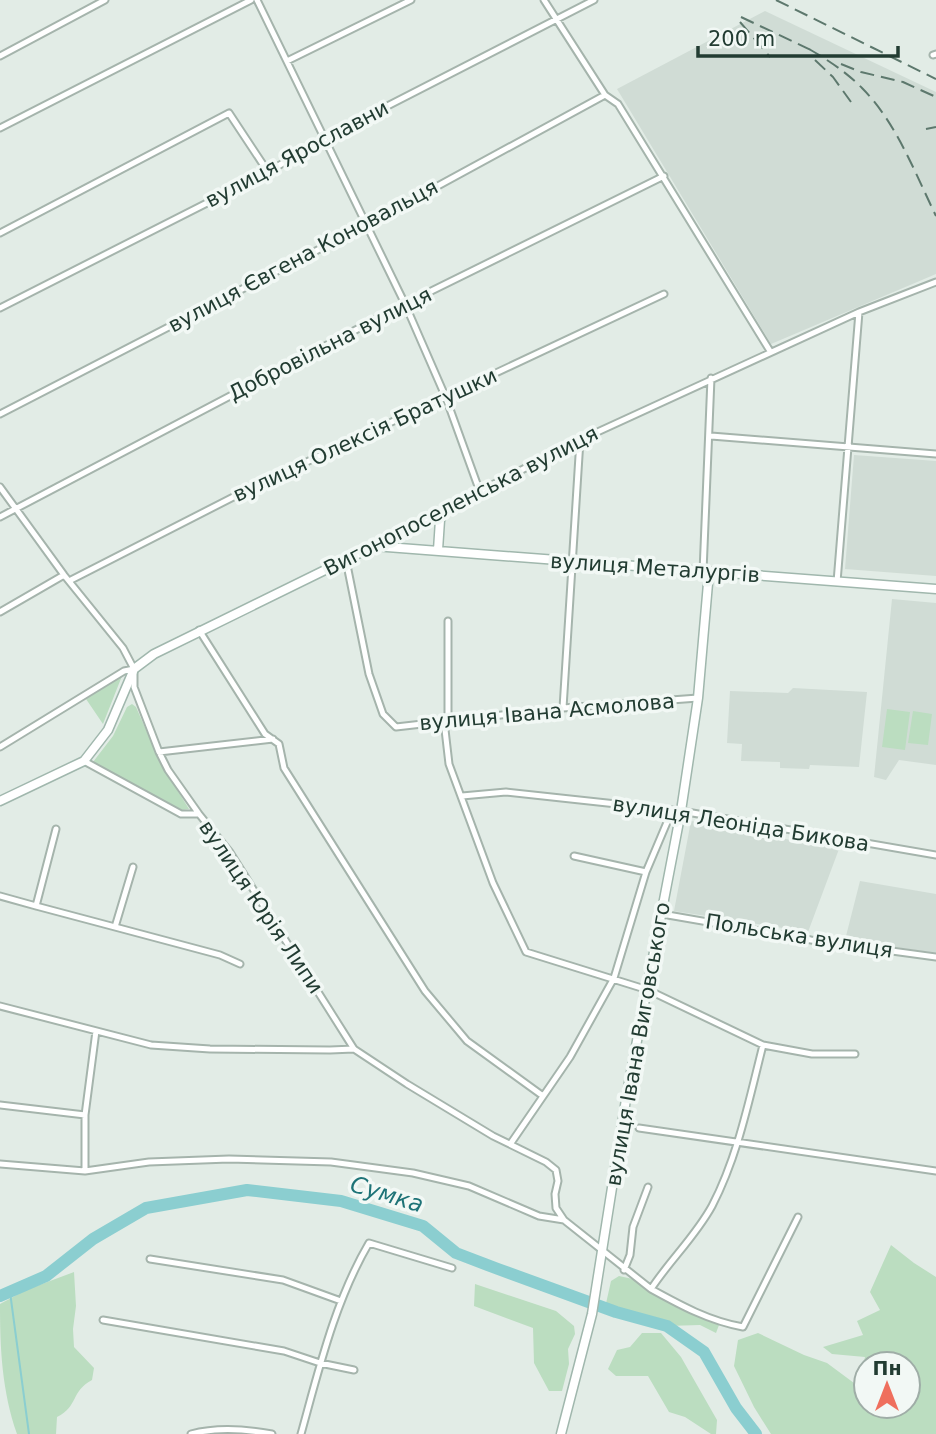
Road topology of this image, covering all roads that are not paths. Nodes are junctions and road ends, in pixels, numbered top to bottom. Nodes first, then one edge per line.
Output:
1 (105, 0) edge
2 (251, 0) edge
3 (257, 0) edge
4 (411, 0) edge
5 (544, 0) edge
6 (594, 0) edge
7 (555, 20) junction
8 (0, 56) edge
9 (287, 61) junction
10 (605, 95) junction
11 (0, 128) edge
12 (325, 138) junction
13 (268, 172) junction
14 (664, 176) junction
15 (368, 224) junction
16 (0, 233) edge
17 (936, 282) edge
18 (664, 294) dead end
19 (405, 304) junction
20 (0, 308) edge
21 (859, 312) junction
22 (770, 351) junction
23 (711, 378) junction
24 (446, 398) junction
25 (0, 414) edge
26 (710, 436) junction
27 (580, 440) junction
28 (848, 448) junction
29 (936, 454) edge
30 (0, 487) edge
31 (480, 492) junction
32 (15, 509) junction
33 (446, 510) junction
34 (0, 517) edge
35 (374, 546) junction
36 (438, 550) junction
37 (346, 560) junction
38 (572, 562) junction
39 (706, 572) junction
40 (66, 578) junction
41 (837, 582) junction
42 (936, 589) edge
43 (0, 611) edge
44 (448, 621) dead end
45 (199, 630) junction
46 (134, 669) junction
47 (698, 698) junction
48 (563, 708) junction
49 (446, 721) junction
50 (273, 739) junction
51 (0, 747) edge
52 (159, 752) junction
53 (84, 761) junction
54 (461, 796) junction
55 (0, 801) edge
56 (681, 811) junction
57 (199, 814) junction
58 (56, 829) dead end
59 (936, 855) edge
60 (573, 856) dead end
61 (133, 867) dead end
62 (646, 872) junction
63 (0, 896) edge
64 (37, 906) junction
65 (662, 914) junction
66 (115, 927) junction
67 (936, 957) edge
68 (240, 964) dead end
69 (614, 978) junction
70 (648, 990) junction
71 (0, 1006) edge
72 (96, 1031) junction
73 (763, 1045) junction
74 (354, 1049) junction
75 (855, 1054) dead end
76 (543, 1096) junction
77 (0, 1105) edge
78 (85, 1115) junction
79 (639, 1128) dead end
80 (738, 1142) junction
81 (511, 1143) junction
82 (0, 1164) edge
83 (85, 1171) junction
84 (936, 1171) edge
85 (649, 1188) dead end
86 (798, 1217) dead end
87 (564, 1220) junction
88 (603, 1252) junction
89 (150, 1259) dead end
90 (452, 1268) dead end
91 (624, 1270) junction
92 (650, 1289) junction
93 (341, 1301) junction
94 (103, 1320) dead end
95 (320, 1363) junction
96 (354, 1370) dead end
97 (191, 1434) edge
98 (272, 1434) edge
99 (301, 1434) edge
100 (561, 1434) edge

1 - 8 street
2 - 11 street
3 - 9 street
4 - 9 street
5 - 7 street
6 - 7 street, вулиця Ярославни
7 - 10 street
7 - 12 street, вулиця Ярославни
9 - 12 street
10 - 14 street
10 - 15 street, вулиця Євгена Коновальця
12 - 13 street, вулиця Ярославни
12 - 15 street
13 - 16 street
13 - 20 street, вулиця Ярославни
14 - 19 street, Добровільна вулиця
14 - 22 street
15 - 19 street
15 - 25 street, вулиця Євгена Коновальця
17 - 21 street, Вигонопоселенська вулиця
18 - 24 street, вулиця Олексія Братушки
19 - 24 street
19 - 32 street, Добровільна вулиця
21 - 22 street, Вигонопоселенська вулиця
21 - 28 street
22 - 23 street, Вигонопоселенська вулиця
23 - 26 street
23 - 27 street, Вигонопоселенська вулиця
24 - 31 street
24 - 40 street, вулиця Олексія Братушки
26 - 28 street
26 - 39 street
27 - 31 street, Вигонопоселенська вулиця
27 - 38 street
28 - 29 street
28 - 41 street
30 - 32 street, вулиця Юрія Липи
31 - 33 street, Вигонопоселенська вулиця
32 - 34 street, Добровільна вулиця
32 - 40 street, вулиця Юрія Липи
33 - 35 street, Вигонопоселенська вулиця
33 - 36 main road
35 - 36 main road, вулиця Металургів
35 - 37 main road, Вигонопоселенська вулиця
36 - 38 main road, вулиця Металургів
37 - 45 main road, Вигонопоселенська вулиця
37 - 49 street, вулиця Івана Асмолова
38 - 39 main road, вулиця Металургів
38 - 48 street
39 - 41 main road, вулиця Металургів
39 - 47 main road, вулиця Івана Виговського
40 - 43 street, вулиця Олексія Братушки
40 - 46 street, вулиця Юрія Липи
41 - 42 main road, вулиця Металургів
44 - 49 street
45 - 46 main road, Вигонопоселенська вулиця
45 - 50 street
46 - 51 street, Вигонопоселенська вулиця
46 - 52 street, вулиця Юрія Липи
46 - 53 main road
47 - 48 street, вулиця Івана Асмолова
47 - 56 main road, вулиця Івана Виговського
48 - 49 street, вулиця Івана Асмолова
49 - 54 street
50 - 52 street
50 - 76 street
52 - 57 street, вулиця Юрія Липи
53 - 55 main road
53 - 57 street
54 - 56 street, вулиця Леоніда Бикова
54 - 69 street
56 - 59 street, вулиця Леоніда Бикова
56 - 62 street
56 - 65 main road, вулиця Івана Виговського
57 - 74 street, вулиця Юрія Липи
58 - 64 street
60 - 62 street
61 - 66 street
62 - 69 street
63 - 64 street
64 - 66 street
65 - 67 street, Польська вулиця
65 - 70 main road, вулиця Івана Виговського
66 - 68 street
69 - 70 street
69 - 76 street
70 - 73 street
70 - 88 main road, вулиця Івана Виговського
71 - 72 street
72 - 74 street
72 - 78 street
73 - 75 street
73 - 80 street
74 - 81 street, вулиця Юрія Липи
76 - 81 street
77 - 78 street
78 - 83 street
79 - 80 street
80 - 84 street
80 - 92 street
81 - 87 street, вулиця Юрія Липи
82 - 83 street
83 - 87 street
85 - 91 street
86 - 92 street
87 - 88 street
88 - 91 street
88 - 100 main road, вулиця Івана Виговського
89 - 93 street
90 - 93 street
91 - 92 street
93 - 95 street
94 - 95 street
95 - 96 street
95 - 99 street
97 - 98 street

